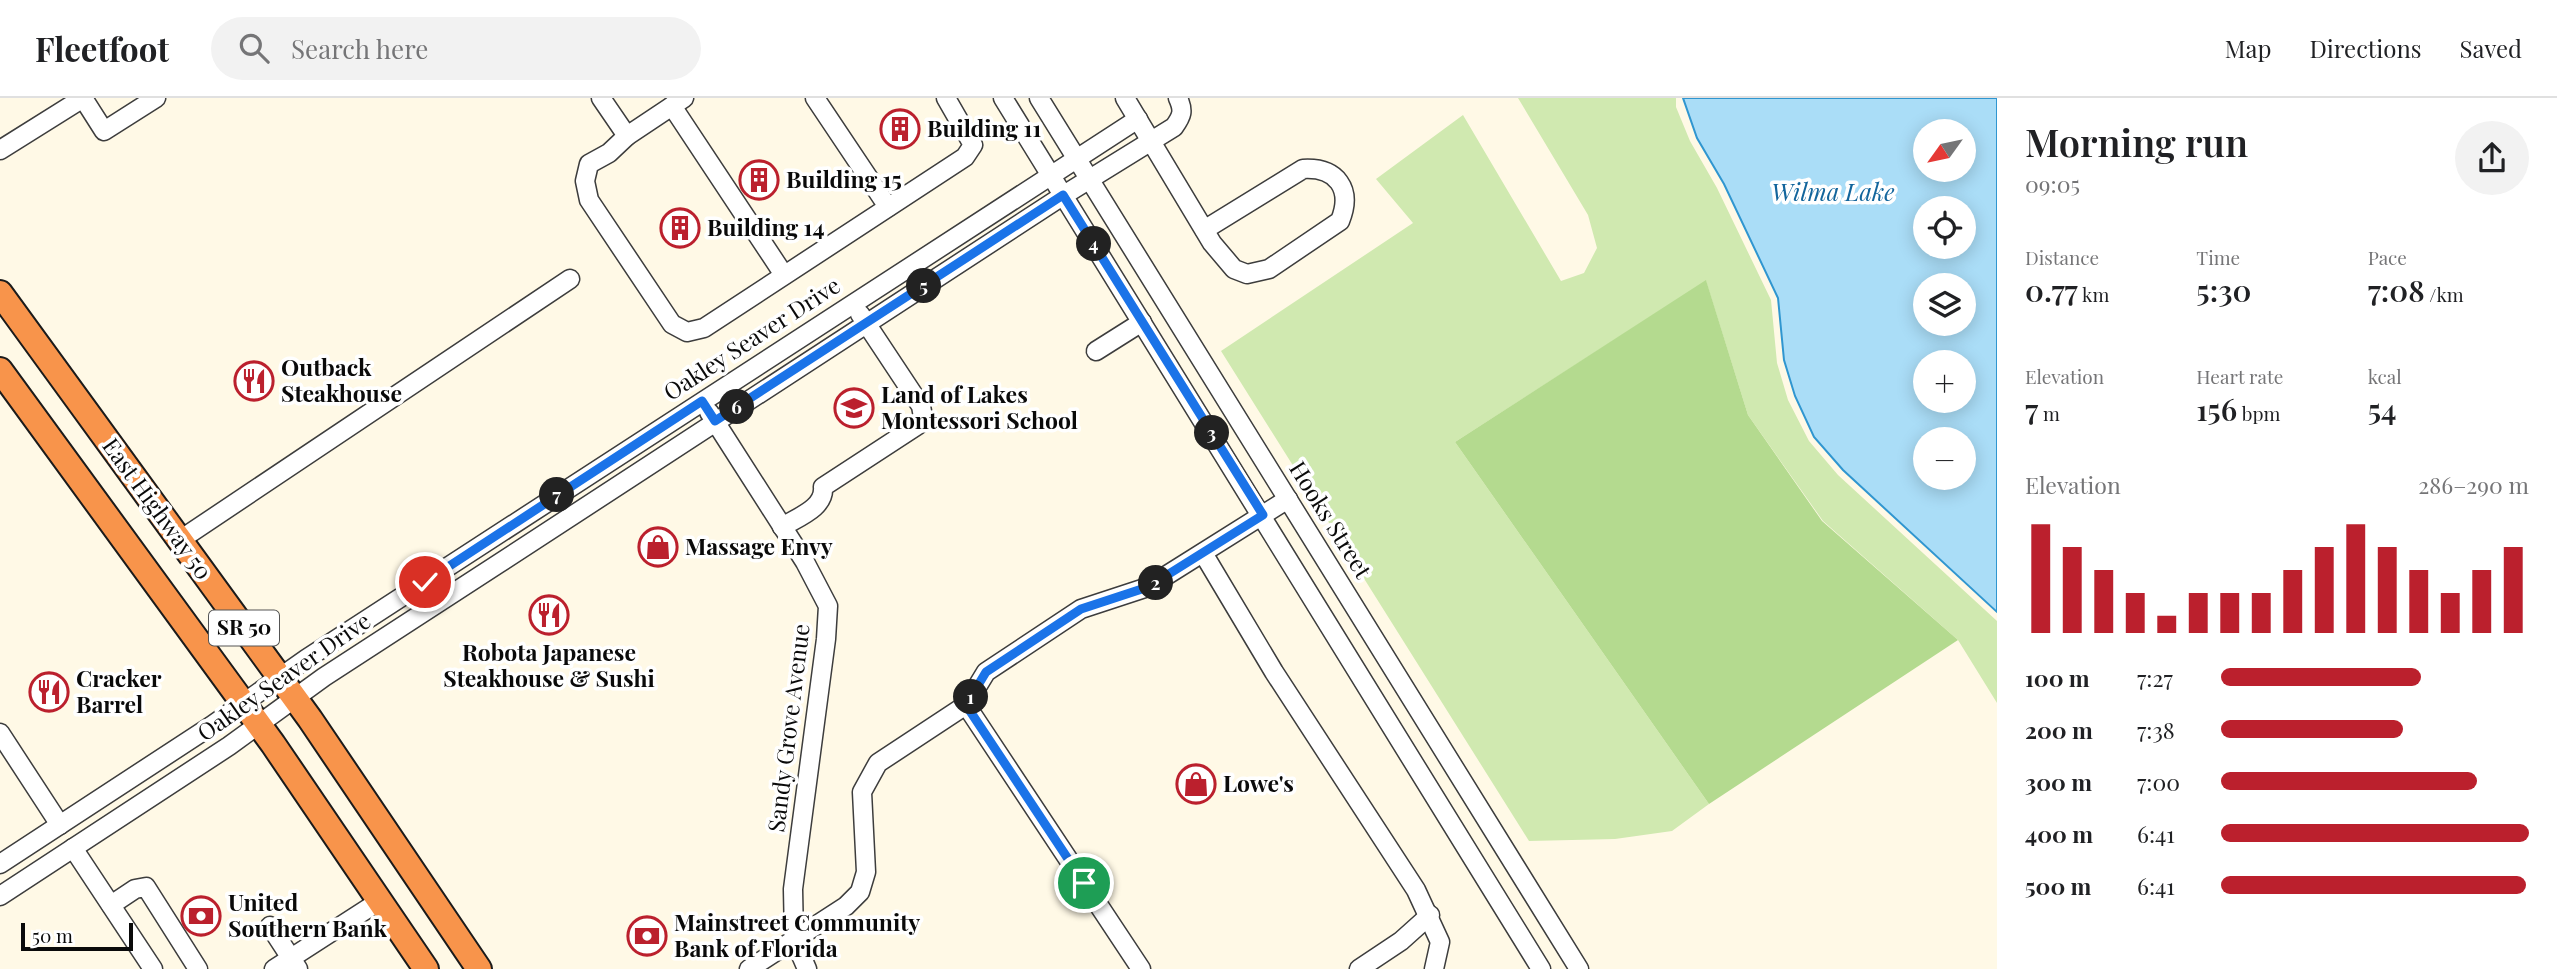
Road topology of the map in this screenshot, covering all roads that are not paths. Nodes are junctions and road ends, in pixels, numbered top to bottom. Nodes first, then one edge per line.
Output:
1 (83, 98) edge
2 (156, 98) edge
3 (601, 98) edge
4 (815, 98) edge
5 (946, 98) edge
6 (1003, 98) edge
7 (1039, 98) edge
8 (1125, 98) edge
9 (1178, 98) edge
10 (678, 102) edge
11 (1138, 119) junction
12 (627, 136) junction
13 (1152, 142) junction
14 (0, 150) edge
15 (1076, 157) junction
16 (1050, 174) junction
17 (1090, 180) junction
18 (1063, 195) junction
19 (888, 207) junction
20 (1204, 230) junction
21 (784, 275) junction
22 (570, 279) dead end
23 (0, 293) edge
24 (852, 303) junction
25 (1142, 322) junction
26 (866, 324) junction
27 (1096, 351) dead end
28 (0, 370) edge
29 (702, 401) junction
30 (715, 421) junction
31 (1288, 499) junction
32 (1263, 515) junction
33 (782, 527) junction
34 (180, 540) junction
35 (1203, 553) junction
36 (280, 678) junction
37 (295, 699) junction
38 (244, 704) junction
39 (966, 705) junction
40 (259, 725) junction
41 (0, 733) edge
42 (60, 825) junction
43 (73, 848) junction
44 (0, 864) edge
45 (0, 896) edge
46 (381, 900) junction
47 (111, 905) junction
48 (1430, 915) junction
49 (270, 926) dead end
50 (794, 939) junction
51 (1575, 962) edge
52 (294, 963) edge
53 (153, 969) edge
54 (198, 969) edge
55 (274, 969) edge
56 (426, 969) edge
57 (479, 969) edge
58 (749, 969) edge
59 (807, 969) edge
60 (1141, 969) edge
61 (1359, 969) edge
62 (1434, 969) edge
63 (1541, 969) edge
64 (1549, 969) edge

1 - 2 street
1 - 14 street
3 - 12 street
4 - 19 street
5 - 19 street
6 - 16 street
7 - 15 street, Hooks Street
8 - 11 street
9 - 13 street, Oakley Seaver Drive
10 - 12 street
10 - 21 street
11 - 13 street
11 - 15 street, Oakley Seaver Drive
12 - 21 street
13 - 17 street, Oakley Seaver Drive
13 - 20 street
15 - 16 street, Oakley Seaver Drive
15 - 17 street, Hooks Street
16 - 18 street
16 - 24 street, Oakley Seaver Drive
17 - 18 street, Oakley Seaver Drive
17 - 31 street, Hooks Street
18 - 25 street
18 - 26 street, Oakley Seaver Drive
19 - 21 street
20 - 20 street
22 - 34 street
23 - 34 highway, East Highway 50 / SR 50
24 - 26 street
24 - 29 street, Oakley Seaver Drive
25 - 27 street
25 - 32 street
26 - 30 street, Oakley Seaver Drive
26 - 33 street
28 - 38 highway, East Highway 50 / SR 50
29 - 30 street, Sandy Grove Avenue
29 - 36 street, Oakley Seaver Drive
30 - 33 street, Sandy Grove Avenue
30 - 37 street, Oakley Seaver Drive
31 - 32 street
31 - 51 street, Hooks Street
32 - 35 street
32 - 63 street
33 - 50 street, Sandy Grove Avenue
34 - 36 highway, East Highway 50 / SR 50
35 - 39 street
35 - 48 street
36 - 37 highway, East Highway 50 / SR 50
36 - 38 street, Oakley Seaver Drive
37 - 40 street, Oakley Seaver Drive
37 - 57 highway, East Highway 50 / SR 50
38 - 40 highway, East Highway 50 / SR 50
38 - 42 street, Oakley Seaver Drive
39 - 50 street
39 - 60 street
40 - 43 street, Oakley Seaver Drive
40 - 46 highway, East Highway 50 / SR 50
41 - 42 street
42 - 44 street, Oakley Seaver Drive
43 - 45 street, Oakley Seaver Drive
43 - 47 street
46 - 52 street
46 - 56 highway, East Highway 50 / SR 50
47 - 53 street
47 - 54 street
48 - 61 street
48 - 62 street
49 - 52 street
50 - 58 street
50 - 59 street, Sandy Grove Avenue
51 - 64 street
52 - 55 street

